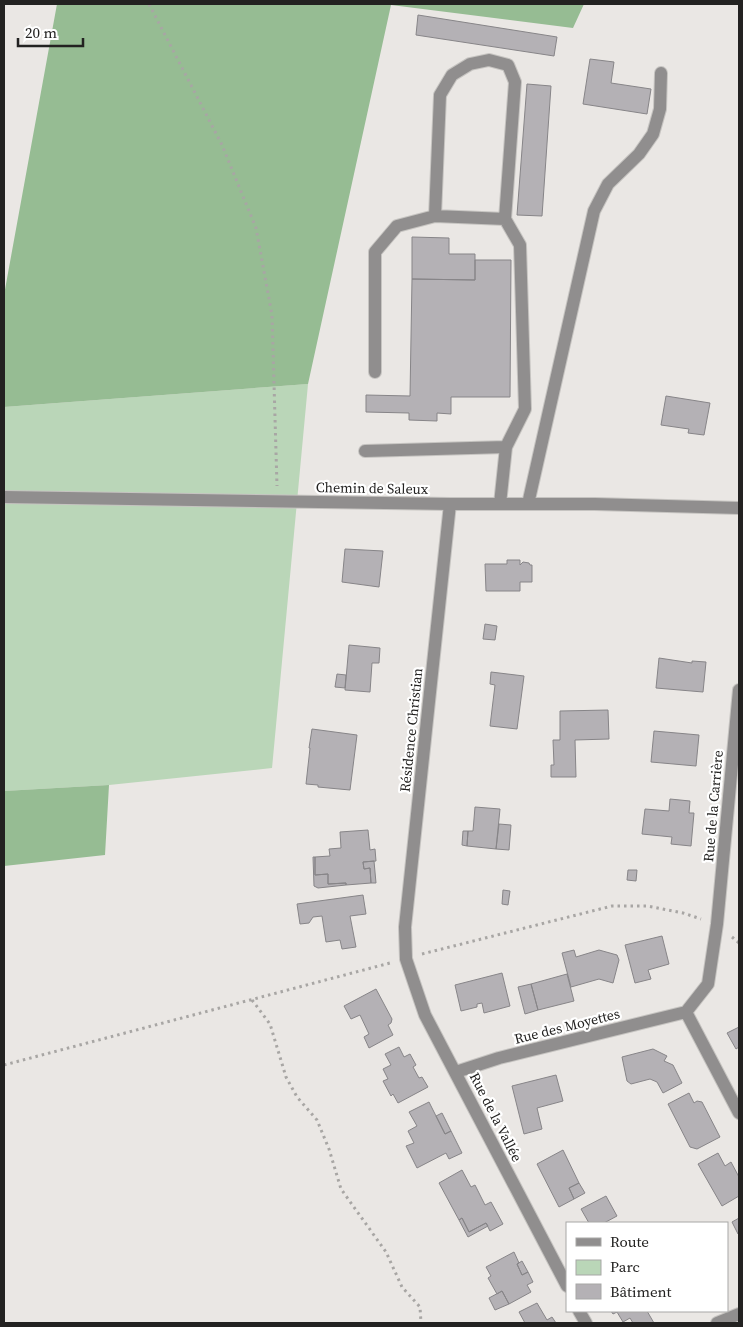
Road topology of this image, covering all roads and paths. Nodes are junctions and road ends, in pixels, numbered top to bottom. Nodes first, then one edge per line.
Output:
1 (149, 4) edge
2 (660, 73) dead end
3 (435, 216) junction
4 (504, 219) junction
5 (375, 372) dead end
6 (506, 447) junction
7 (365, 451) dead end
8 (4, 497) edge
9 (277, 502) junction
10 (450, 504) junction
11 (500, 504) junction
12 (528, 504) junction
13 (739, 508) edge
14 (739, 690) edge
15 (717, 924) junction
16 (406, 959) junction
17 (252, 1000) junction
18 (686, 1012) junction
19 (4, 1065) edge
20 (456, 1072) junction
21 (739, 1113) edge
22 (566, 1284) edge
23 (580, 1312) edge
24 (739, 1314) edge
25 (421, 1323) edge
26 (586, 1323) edge
27 (717, 1323) edge

1 - 9 path
2 - 12 street
3 - 4 street
3 - 4 street
3 - 5 street
4 - 6 street
6 - 7 street
6 - 11 street
8 - 9 street, Chemin de Saleux
9 - 10 street, Chemin de Saleux
10 - 11 street, Chemin de Saleux
10 - 16 street, Résidence Christian
11 - 12 street, Chemin de Saleux
12 - 13 street, Chemin de Saleux
14 - 15 street, Rue de la Carrière
15 - 16 path
15 - 18 street
16 - 17 path
16 - 20 street, Rue de la Vallée
17 - 19 path
17 - 25 path
18 - 20 street, Rue des Moyettes
18 - 21 street
20 - 22 street, Rue de la Vallée
23 - 26 street
24 - 27 street

